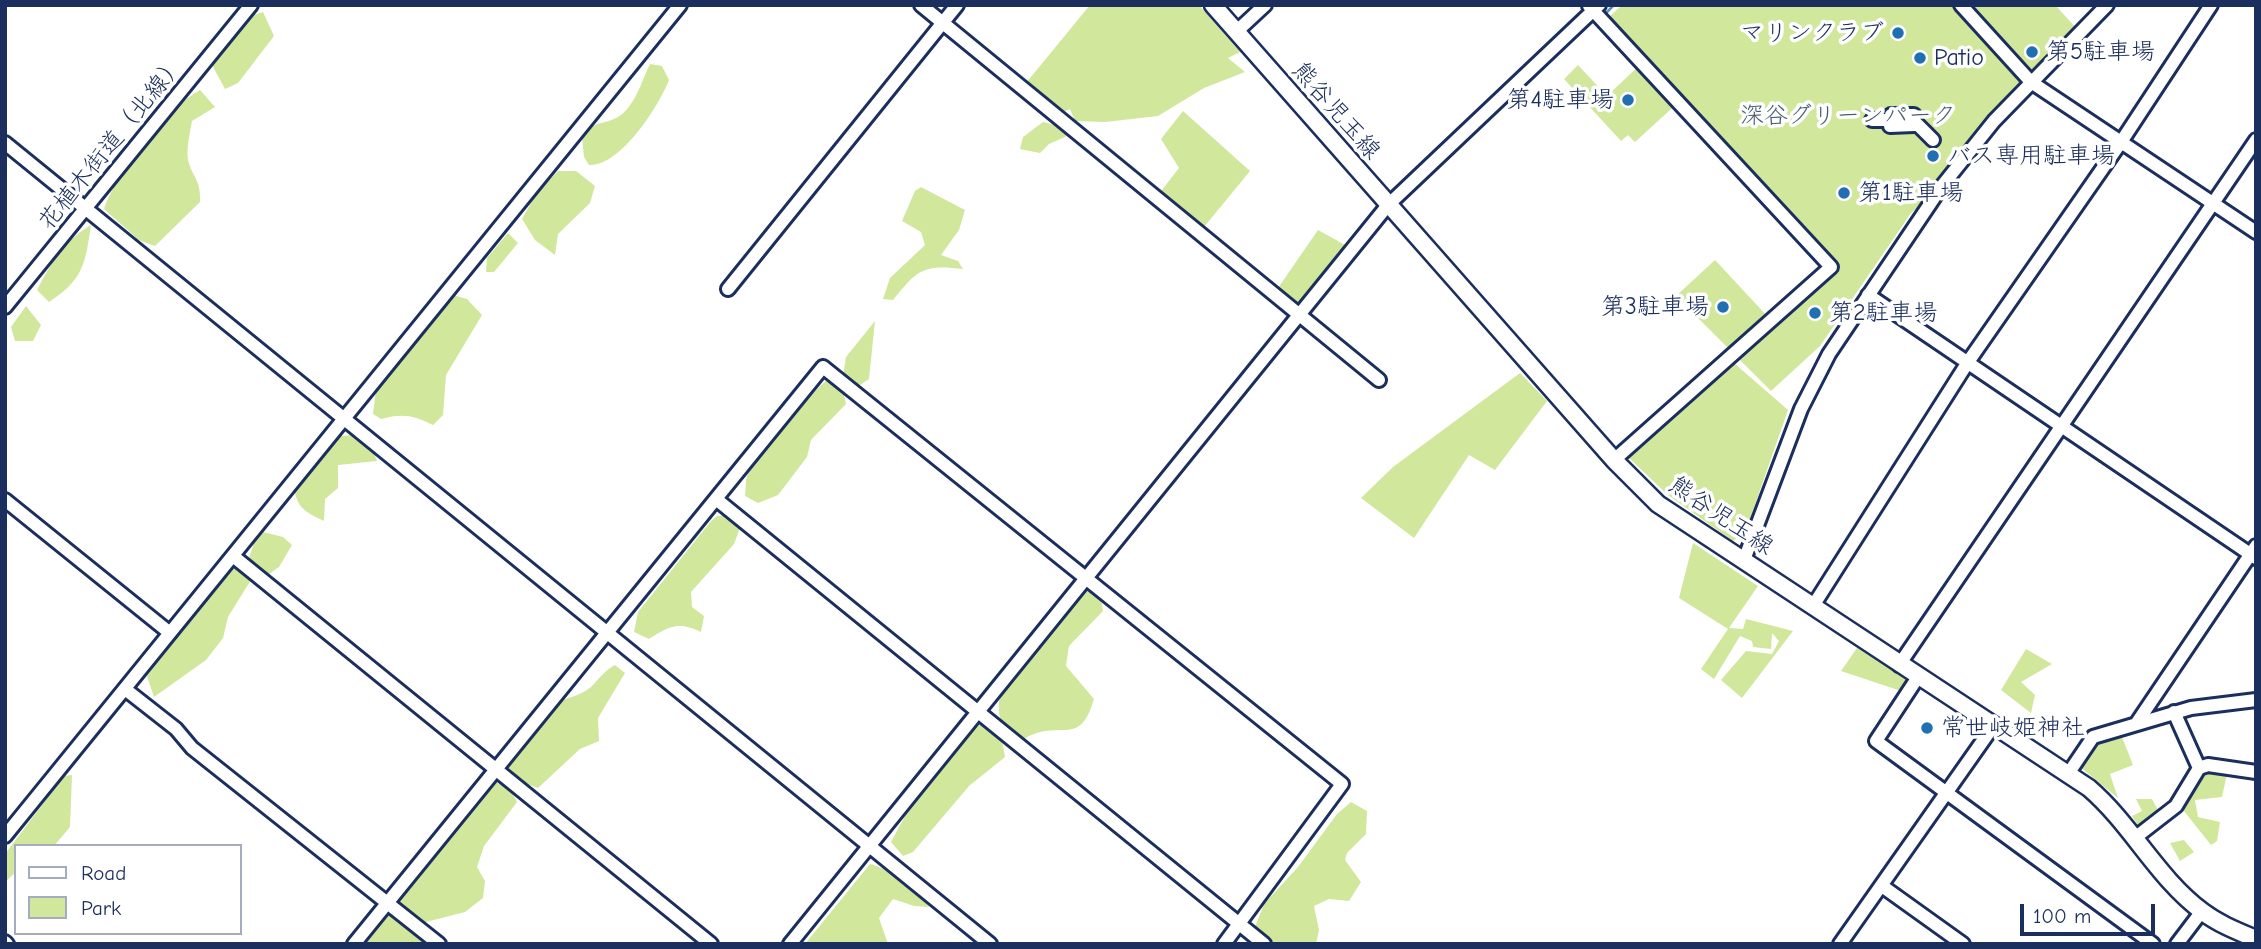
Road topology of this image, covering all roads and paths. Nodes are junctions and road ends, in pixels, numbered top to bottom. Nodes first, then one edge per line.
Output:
1 (251, 5) edge
2 (680, 5) edge
3 (921, 5) edge
4 (957, 5) edge
5 (1213, 5) edge
6 (1265, 5) edge
7 (1961, 5) edge
8 (2107, 5) edge
9 (2211, 5) edge
10 (1594, 7) edge
11 (943, 23) junction
12 (1236, 32) junction
13 (2031, 82) junction
14 (1872, 120) dead end
15 (1933, 139) dead end
16 (2256, 140) edge
17 (2121, 142) junction
18 (5, 143) edge
19 (2213, 203) junction
20 (1388, 205) junction
21 (87, 209) junction
22 (2256, 232) edge
23 (727, 289) dead end
24 (1868, 295) junction
25 (5, 307) edge
26 (1299, 315) junction
27 (1968, 362) junction
28 (1380, 380) dead end
29 (344, 418) junction
30 (2064, 426) junction
31 (1614, 460) junction
32 (716, 499) junction
33 (5, 500) edge
34 (2254, 553) edge
35 (233, 556) junction
36 (1745, 560) junction
37 (1086, 579) junction
38 (1813, 606) junction
39 (607, 633) junction
40 (170, 634) junction
41 (1899, 665) junction
42 (1918, 677) junction
43 (125, 690) junction
44 (2256, 700) edge
45 (979, 711) junction
46 (2174, 712) junction
47 (2136, 724) junction
48 (1994, 725) junction
49 (2199, 768) junction
50 (496, 769) junction
51 (2256, 772) edge
52 (2068, 774) junction
53 (1948, 794) junction
54 (5, 836) edge
55 (2136, 837) junction
56 (870, 846) junction
57 (1882, 886) junction
58 (387, 902) junction
59 (2202, 911) junction
60 (1240, 924) junction
61 (2256, 939) edge
62 (354, 944) edge
63 (439, 944) edge
64 (711, 944) edge
65 (790, 944) edge
66 (990, 944) edge
67 (1224, 944) edge
68 (1264, 944) edge
69 (1840, 944) edge
70 (1963, 944) edge
71 (2153, 944) edge
72 (2177, 944) edge

1 - 21 street, 花植木街道（北線）
2 - 29 street
3 - 11 street
4 - 11 street
5 - 12 main road, 熊谷児玉線
6 - 12 street
7 - 13 street
8 - 13 street
9 - 17 street
10 - 20 street
10 - 31 street
11 - 23 street
11 - 26 street
12 - 20 main road, 熊谷児玉線
13 - 17 street
13 - 24 street
14 - 15 street
16 - 19 street
17 - 19 street
17 - 27 street
18 - 21 street
19 - 22 street
19 - 30 street
20 - 26 street
20 - 31 main road, 熊谷児玉線
21 - 25 street, 花植木街道（北線）
21 - 29 street
24 - 27 street
24 - 36 street
26 - 28 street
26 - 37 street
27 - 30 street
27 - 38 street
29 - 35 street
29 - 39 street
30 - 34 street
30 - 41 street
31 - 36 main road, 熊谷児玉線
32 - 37 street
32 - 39 street
32 - 45 street
33 - 40 street
34 - 47 street
35 - 40 street
35 - 50 street
36 - 38 main road, 熊谷児玉線
37 - 45 street
37 - 60 street
38 - 41 main road, 熊谷児玉線
39 - 50 street
39 - 56 street
40 - 43 street
41 - 42 main road, 熊谷児玉線
42 - 48 main road, 熊谷児玉線
42 - 53 street
43 - 54 street
43 - 58 street
44 - 46 street
45 - 56 street
45 - 60 street
46 - 47 street
46 - 49 street
47 - 52 street
48 - 52 main road, 熊谷児玉線
48 - 53 street
49 - 51 street
49 - 55 street
50 - 58 street
50 - 64 street
52 - 55 main road, 熊谷児玉線
53 - 57 street
53 - 71 street
55 - 59 main road, 熊谷児玉線
56 - 65 street
56 - 66 street
57 - 69 street
57 - 70 street
58 - 62 street
58 - 63 street
59 - 61 main road, 熊谷児玉線
59 - 72 street
60 - 67 street
60 - 68 street

